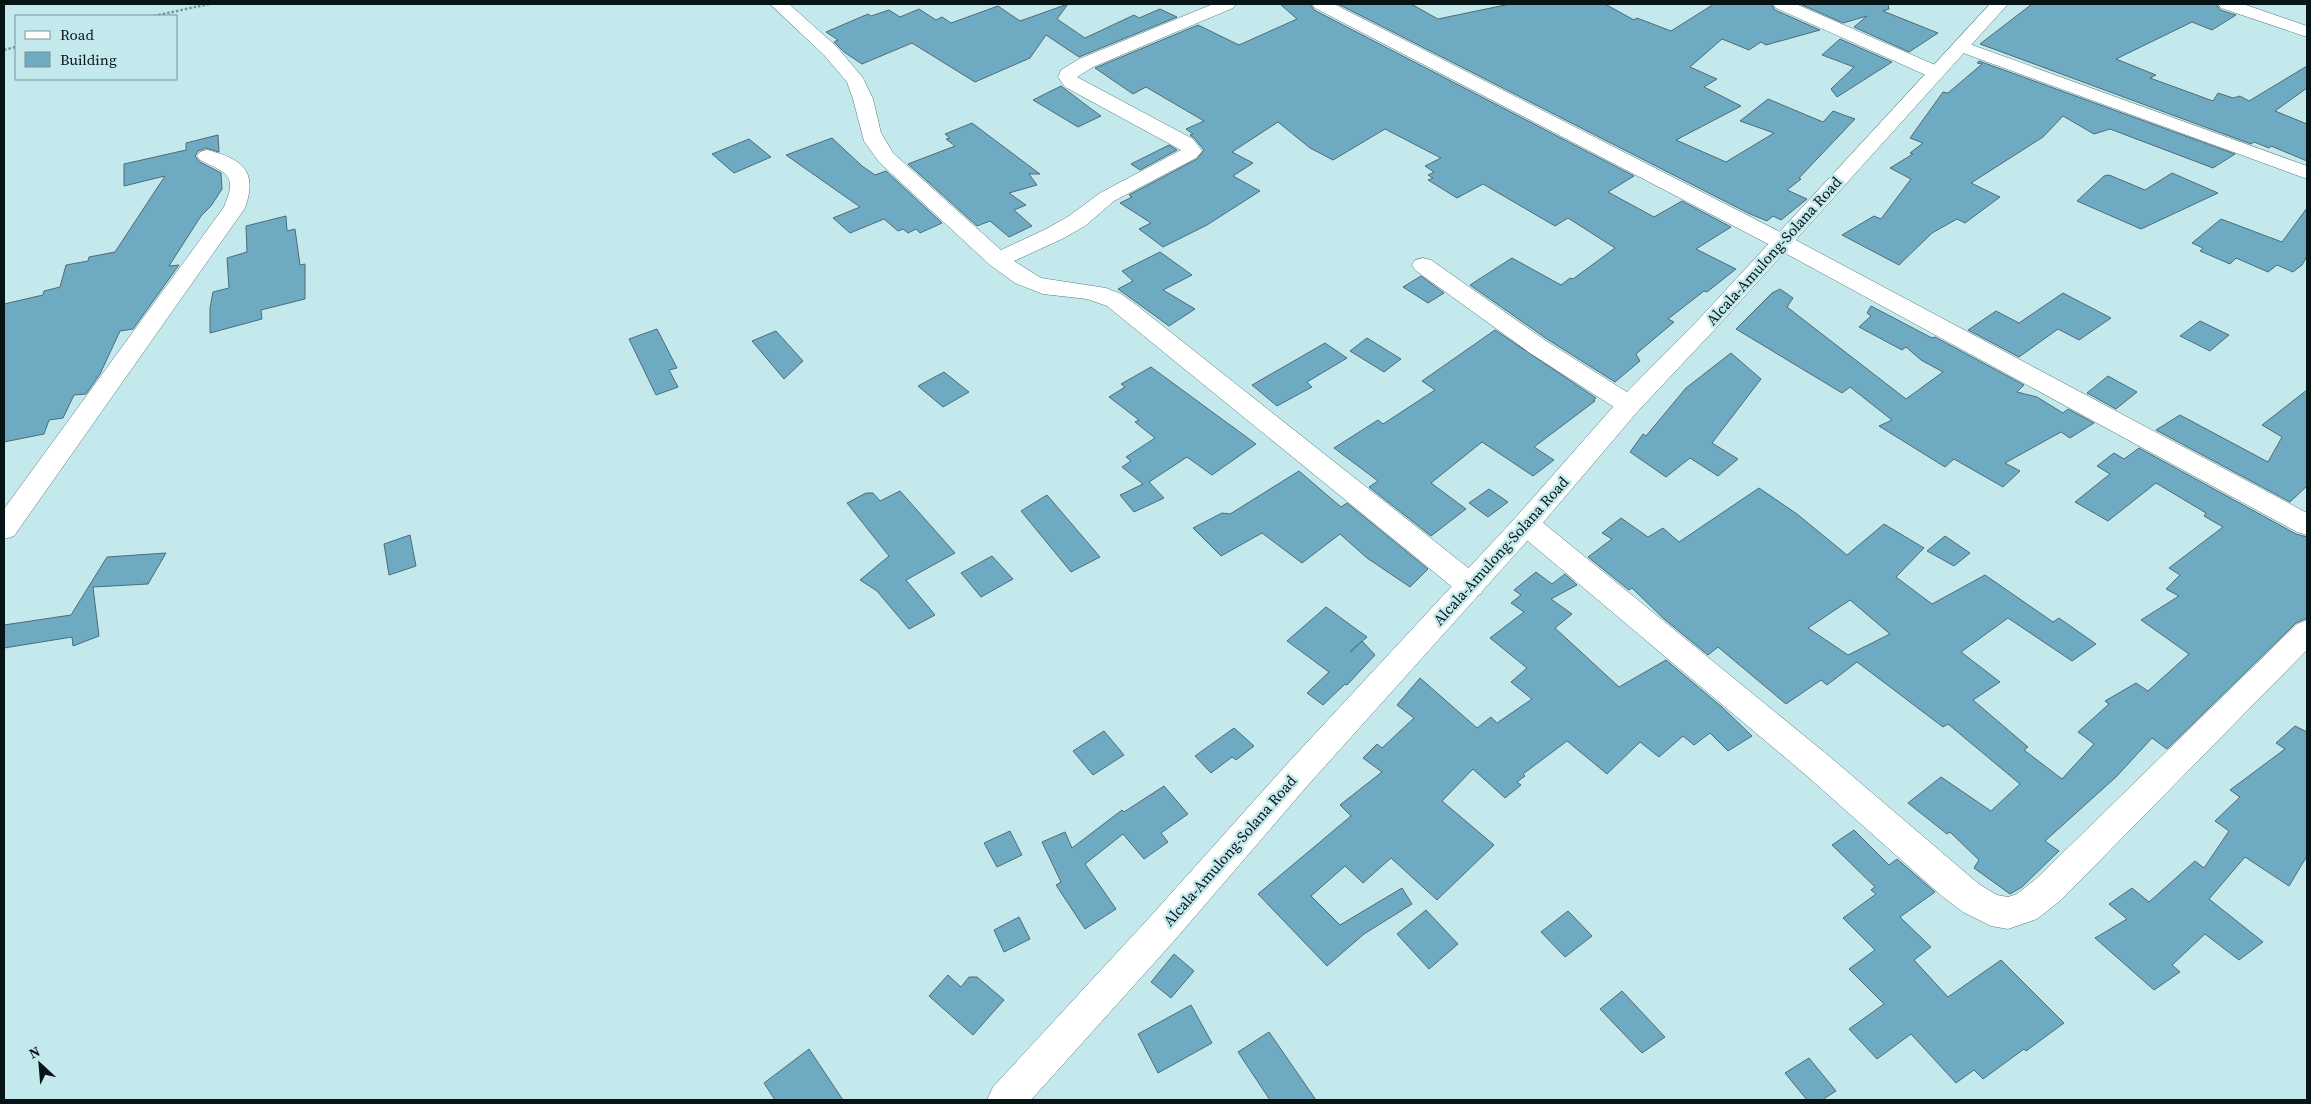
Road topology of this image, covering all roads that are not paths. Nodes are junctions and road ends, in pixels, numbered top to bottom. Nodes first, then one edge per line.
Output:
1 (778, 4) edge
2 (1227, 4) edge
3 (1321, 4) edge
4 (1782, 4) edge
5 (1999, 4) edge
6 (2227, 4) edge
7 (2307, 32) edge
8 (1961, 46) junction
9 (1935, 72) junction
10 (208, 156) dead end
11 (2307, 173) edge
12 (1782, 242) junction
13 (998, 260) junction
14 (1423, 265) dead end
15 (1629, 405) junction
16 (1526, 524) junction
17 (2307, 525) edge
18 (4, 529) edge
19 (1470, 586) junction
20 (2307, 632) edge
21 (1006, 1100) edge

1 - 13 street
2 - 13 street
3 - 12 street
4 - 9 street
5 - 8 street, Alcala-Amulong-Solana Road
6 - 7 street
8 - 9 street, Alcala-Amulong-Solana Road
8 - 11 street
9 - 12 street, Alcala-Amulong-Solana Road
10 - 18 street
12 - 15 street, Alcala-Amulong-Solana Road
12 - 17 street
13 - 19 street
14 - 15 street
15 - 16 street, Alcala-Amulong-Solana Road
16 - 19 street, Alcala-Amulong-Solana Road
16 - 20 street
19 - 21 street, Alcala-Amulong-Solana Road

